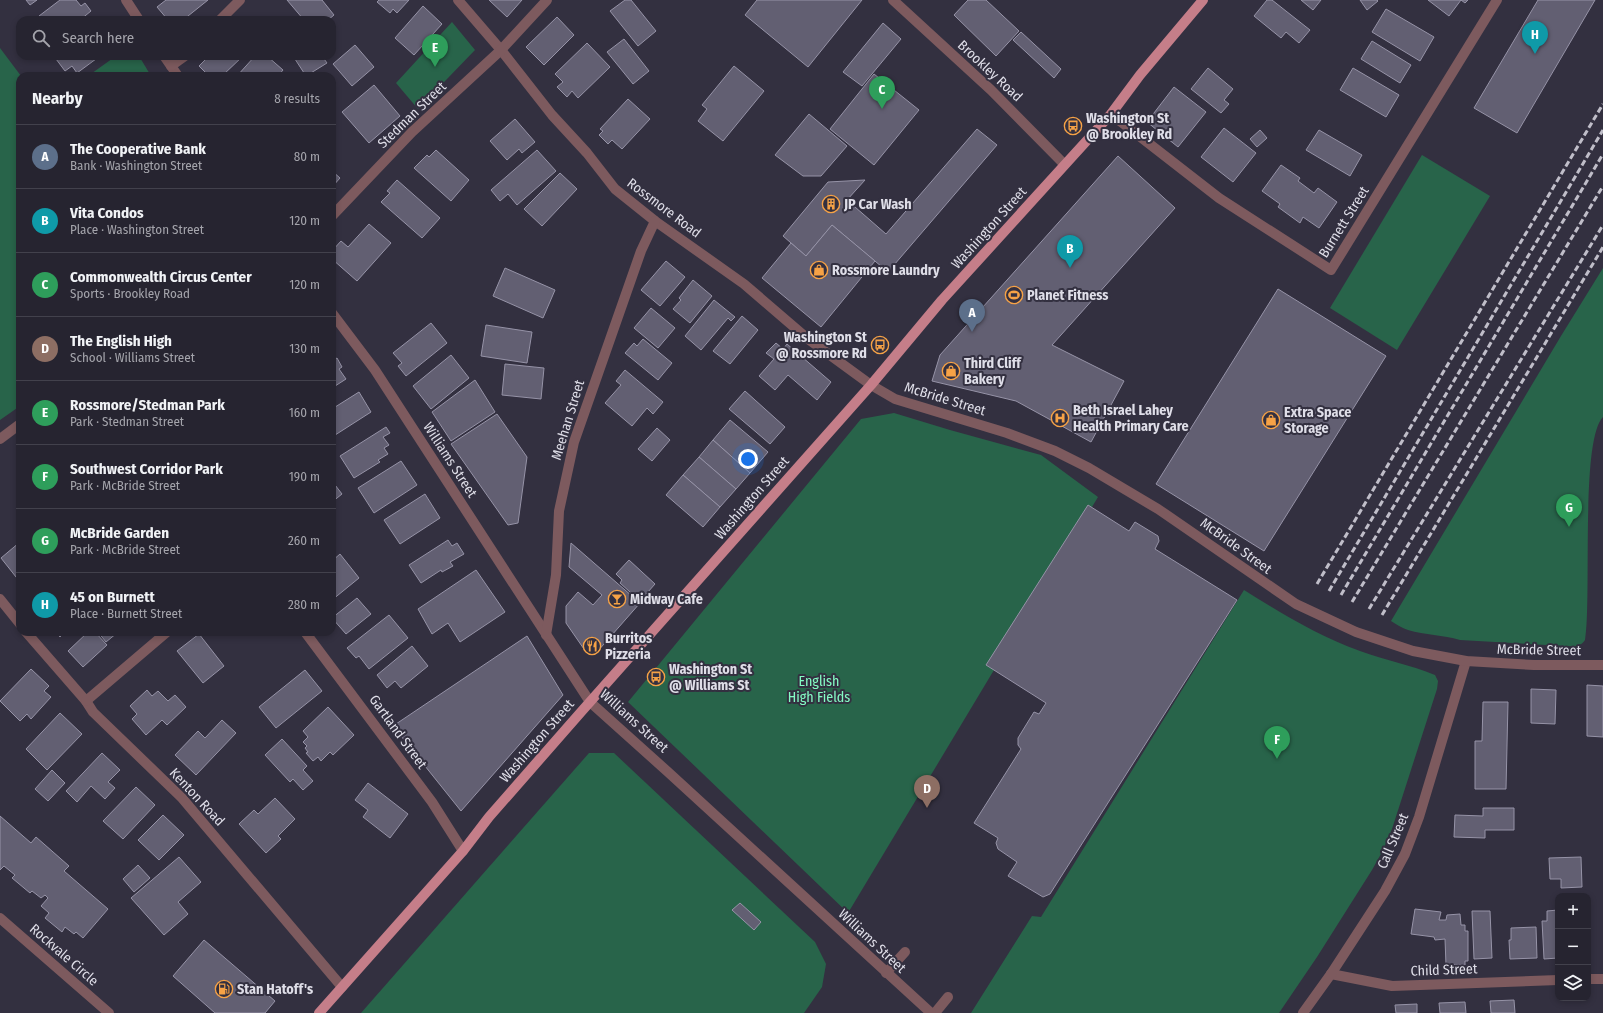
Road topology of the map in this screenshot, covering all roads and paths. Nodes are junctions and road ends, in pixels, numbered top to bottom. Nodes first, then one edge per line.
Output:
1 (126, 0) edge
2 (240, 0) edge
3 (458, 0) edge
4 (547, 0) edge
5 (893, 0) edge
6 (1203, 0) edge
7 (1497, 0) edge
8 (137, 16) edge
9 (224, 16) edge
10 (501, 50) junction
11 (167, 60) edge
12 (179, 60) edge
13 (171, 66) junction
14 (175, 72) edge
15 (1111, 114) junction
16 (1064, 164) junction
17 (336, 212) edge
18 (655, 222) junction
19 (336, 318) edge
20 (871, 385) junction
21 (16, 427) edge
22 (0, 439) edge
23 (0, 599) edge
24 (16, 619) edge
25 (546, 635) junction
26 (29, 636) edge
27 (162, 636) edge
28 (308, 636) edge
29 (1466, 661) junction
30 (1603, 665) edge
31 (86, 701) junction
32 (590, 702) junction
33 (463, 851) junction
34 (0, 918) edge
35 (905, 952) dead end
36 (886, 973) junction
37 (1331, 974) junction
38 (1603, 978) edge
39 (1591, 979) edge
40 (1555, 980) edge
41 (342, 987) junction
42 (948, 997) dead end
43 (109, 1013) edge
44 (319, 1013) edge
45 (931, 1013) edge
46 (935, 1013) edge
47 (1303, 1013) edge

1 - 8 street
2 - 9 street
3 - 10 street, Rossmore Road
4 - 10 street, Stedman Street
5 - 16 street, Brookley Road
6 - 15 main road, Washington Street
7 - 15 street, Burnett Street
10 - 17 street, Stedman Street
10 - 18 street, Rossmore Road
11 - 13 street
12 - 13 street
13 - 14 street
15 - 16 main road, Washington Street
16 - 20 main road, Washington Street
18 - 20 street, Rossmore Road
18 - 25 street, Meehan Street
19 - 25 street, Williams Street
20 - 29 street, McBride Street
20 - 32 main road, Washington Street
21 - 22 street
23 - 24 street
25 - 32 street, Williams Street
26 - 31 street, Kenton Road
27 - 31 street
28 - 33 street, Gartland Street
29 - 30 street, McBride Street
29 - 37 street, Call Street
31 - 41 street, Kenton Road
32 - 33 main road, Washington Street
32 - 36 street, Williams Street
33 - 41 main road, Washington Street
34 - 43 street, Rockvale Circle
35 - 36 street
36 - 45 street, Williams Street
37 - 40 street, Child Street
37 - 47 street, Call Street
38 - 39 street
41 - 44 main road, Washington Street
42 - 46 street

